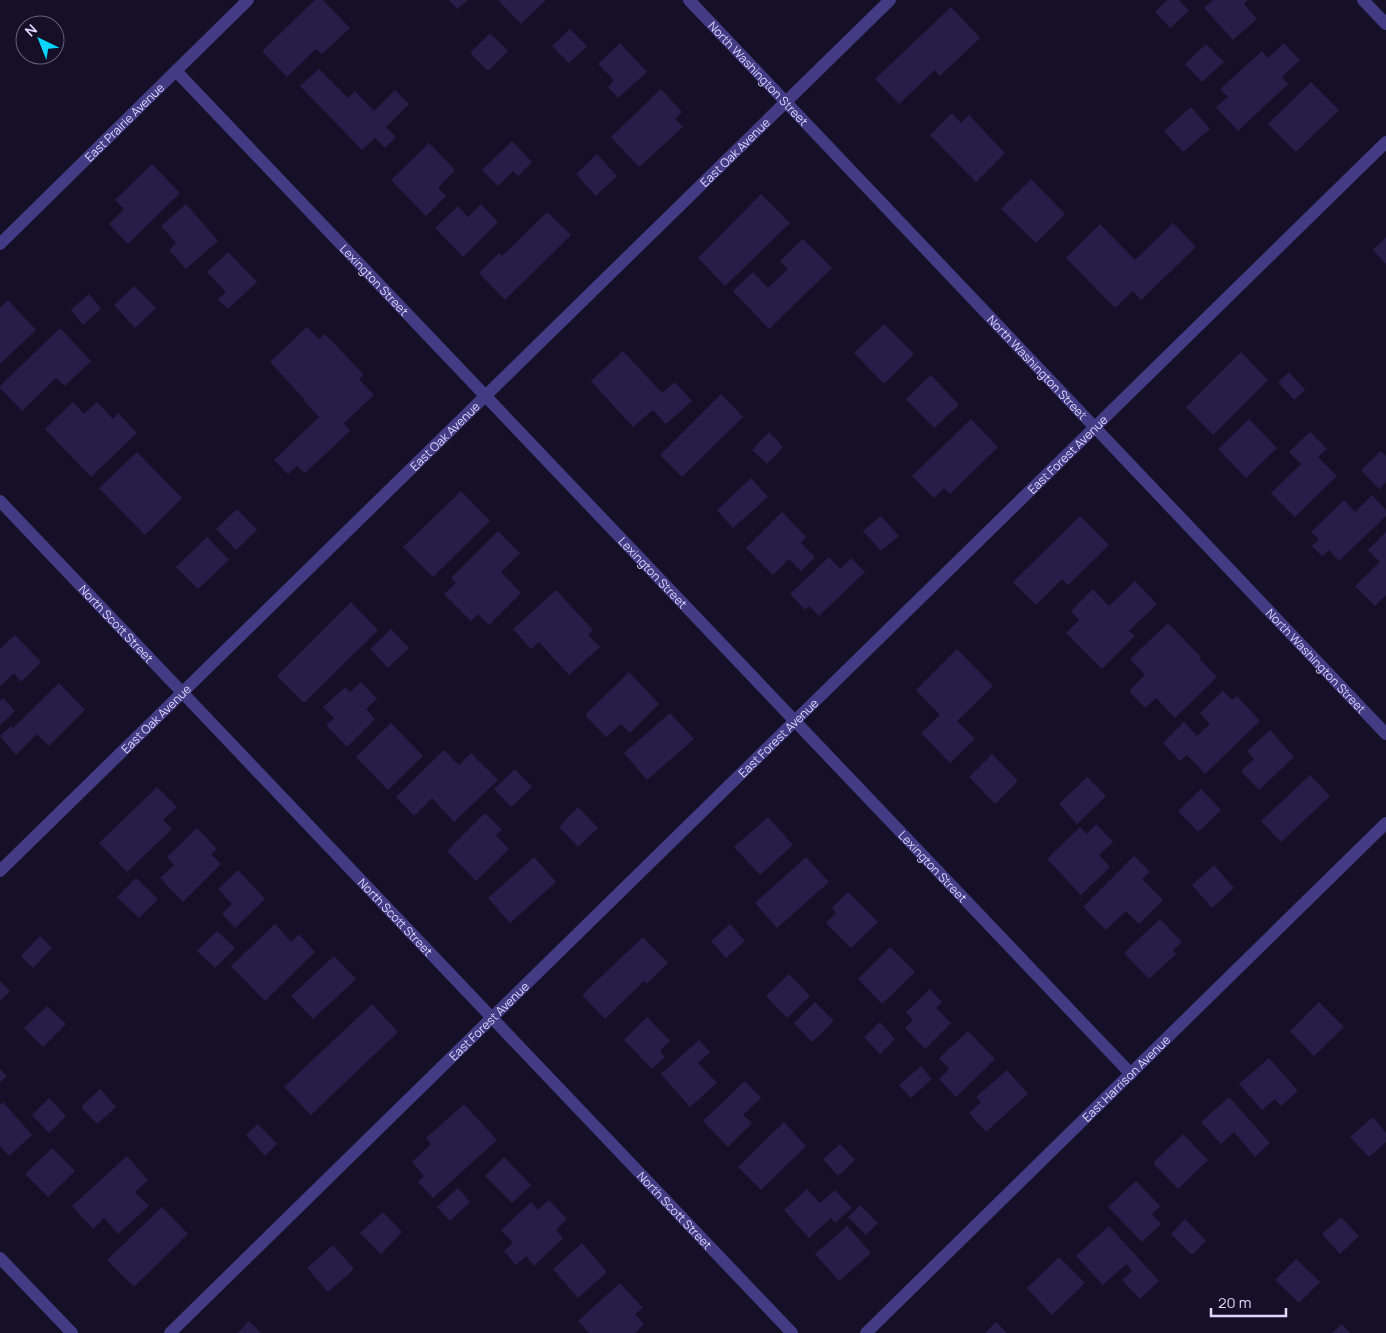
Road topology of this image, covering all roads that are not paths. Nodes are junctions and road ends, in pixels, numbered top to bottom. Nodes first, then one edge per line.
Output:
1 (248, 0) edge
2 (689, 0) edge
3 (890, 0) edge
4 (1363, 0) edge
5 (1386, 24) edge
6 (176, 71) junction
7 (786, 102) junction
8 (1386, 142) edge
9 (0, 244) edge
10 (485, 396) junction
11 (1095, 428) junction
12 (0, 500) edge
13 (183, 692) junction
14 (795, 721) junction
15 (1386, 734) edge
16 (1386, 823) edge
17 (0, 871) edge
18 (492, 1018) junction
19 (1130, 1074) junction
20 (0, 1258) edge
21 (72, 1333) edge
22 (170, 1333) edge
23 (792, 1333) edge
24 (866, 1333) edge

1 - 6 street, East Prairie Avenue
2 - 7 street, North Washington Street
3 - 7 street, East Oak Avenue
4 - 5 street
6 - 9 street, East Prairie Avenue
6 - 10 street, Lexington Street
7 - 10 street, East Oak Avenue
7 - 11 street, North Washington Street
8 - 11 street, East Forest Avenue
10 - 13 street, East Oak Avenue
10 - 14 street, Lexington Street
11 - 14 street, East Forest Avenue
11 - 15 street, North Washington Street
12 - 13 street, North Scott Street
13 - 17 street, East Oak Avenue
13 - 18 street, North Scott Street
14 - 18 street, East Forest Avenue
14 - 19 street, Lexington Street
16 - 19 street, East Harrison Avenue
18 - 22 street, East Forest Avenue
18 - 23 street, North Scott Street
19 - 24 street, East Harrison Avenue
20 - 21 street

